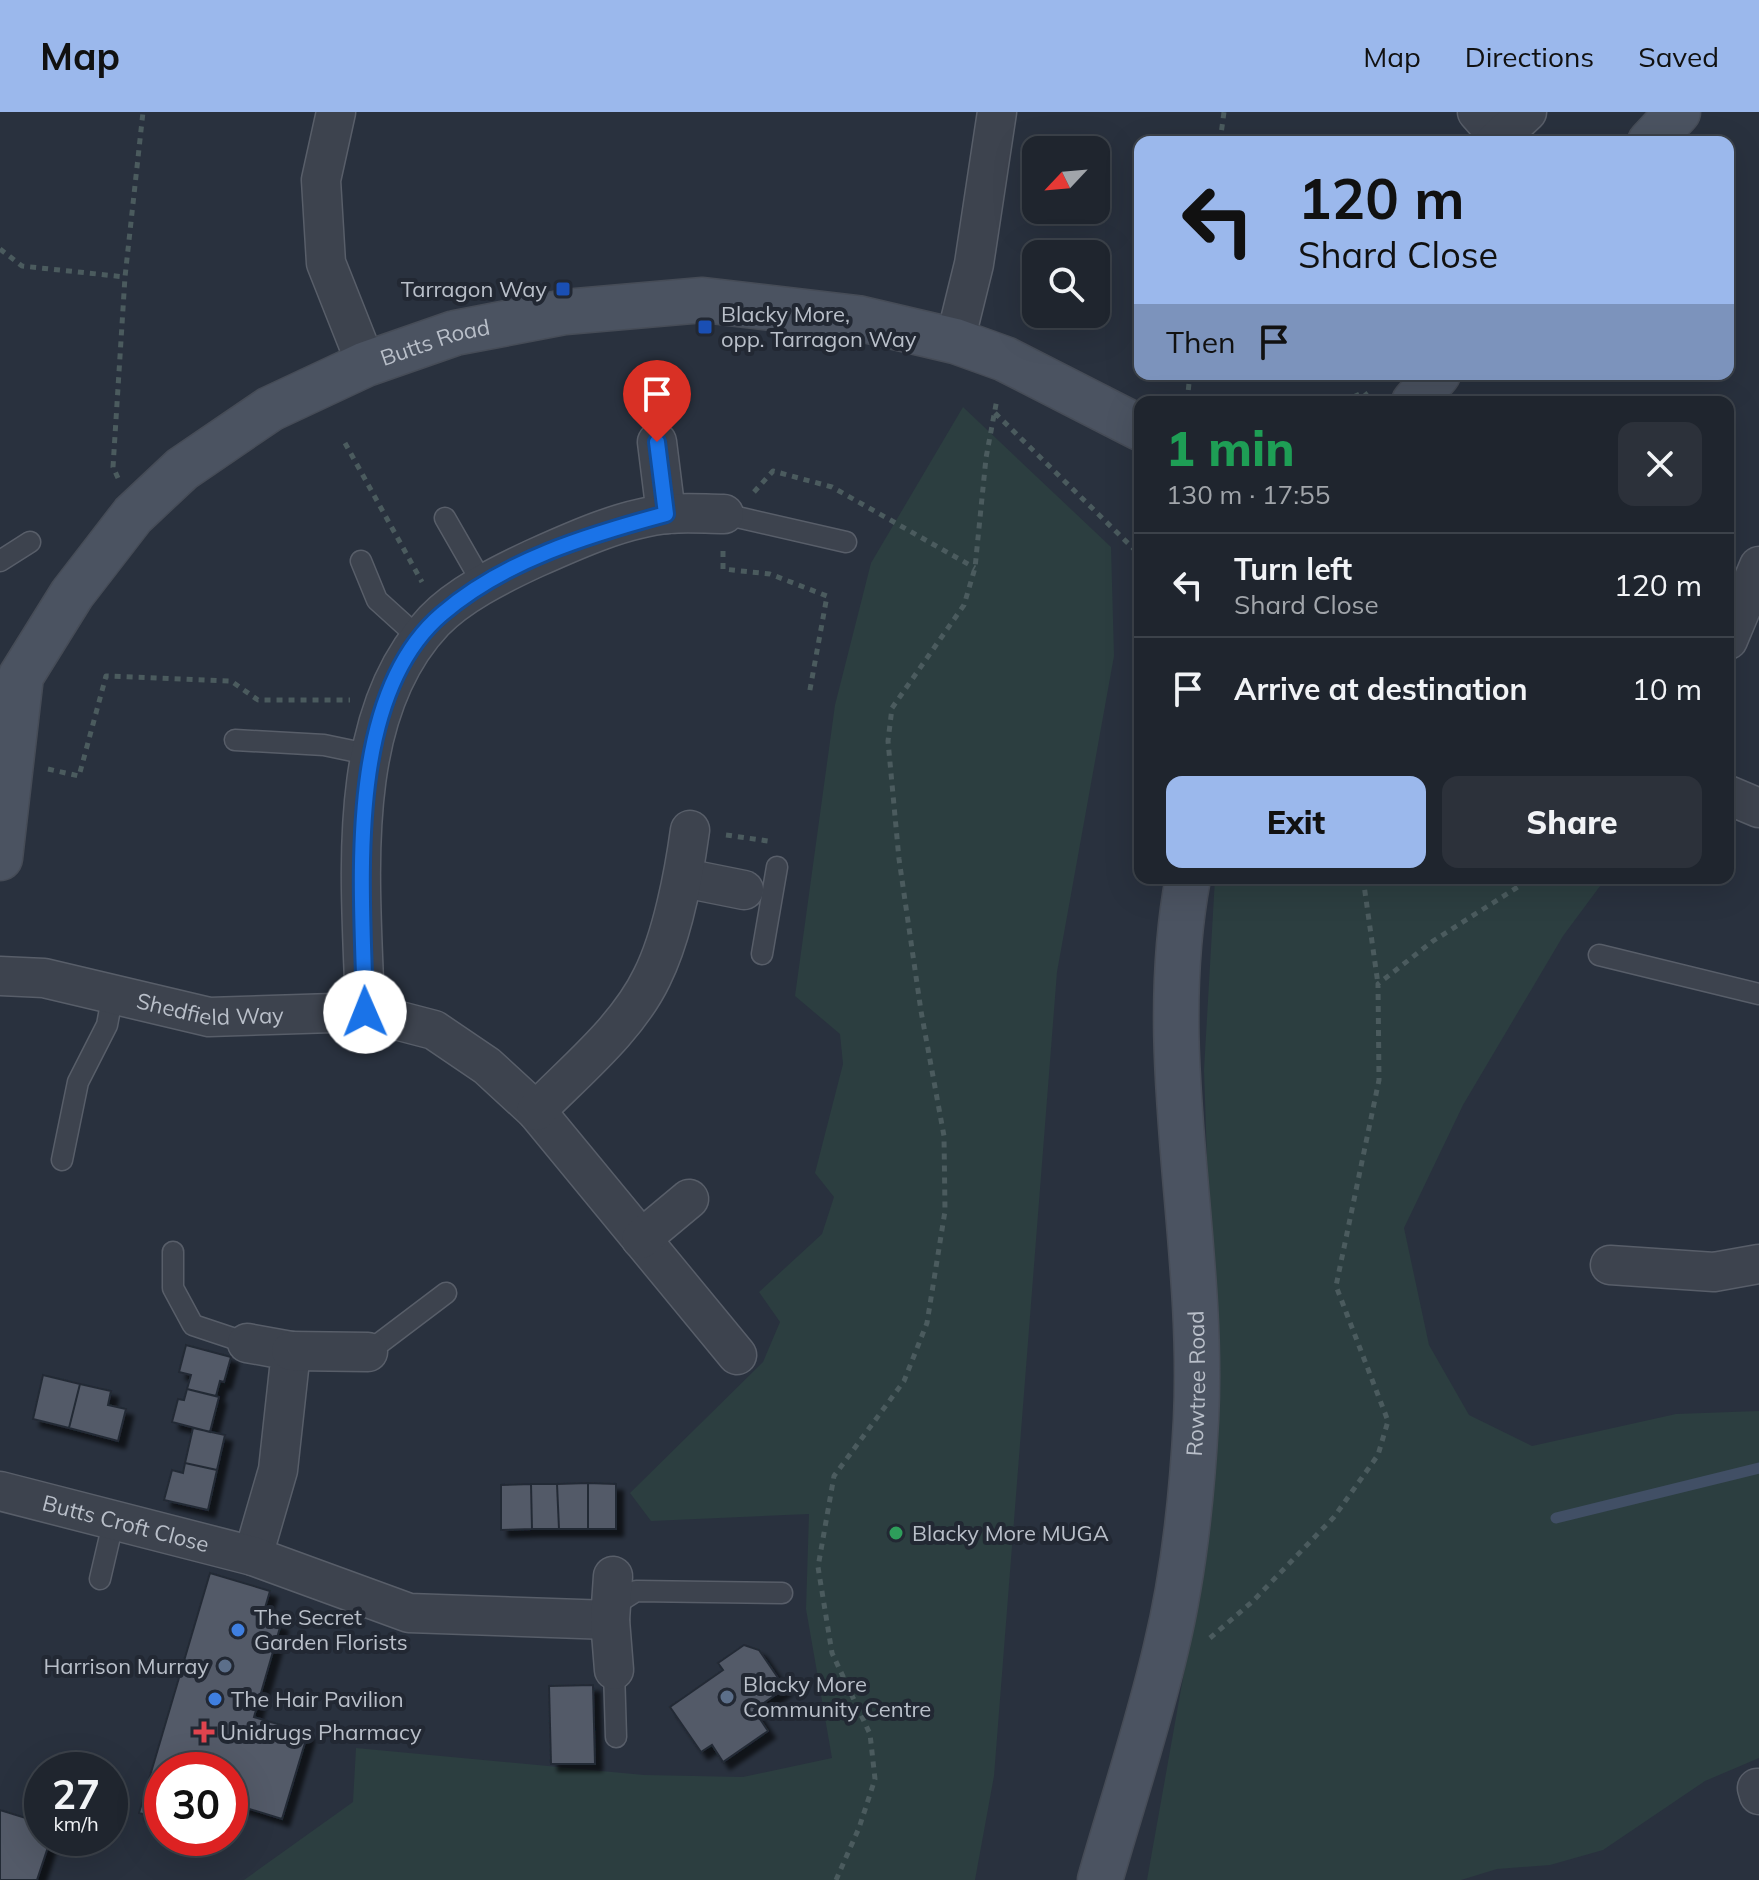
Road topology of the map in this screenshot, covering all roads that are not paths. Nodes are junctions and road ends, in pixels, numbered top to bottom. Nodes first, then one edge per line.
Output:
1 (336, 112) edge
2 (997, 112) edge
3 (1527, 112) edge
4 (1678, 112) edge
5 (1490, 130) edge
6 (1656, 136) edge
7 (955, 341) junction
8 (366, 364) junction
9 (1433, 380) edge
10 (1419, 396) edge
11 (1134, 425) edge
12 (657, 442) dead end
13 (666, 514) junction
14 (724, 514) joint
15 (445, 518) dead end
16 (30, 542) dead end
17 (846, 542) dead end
18 (0, 561) edge
19 (361, 561) dead end
20 (1747, 570) edge
21 (484, 586) junction
22 (1734, 618) edge
23 (431, 625) junction
24 (10, 672) edge
25 (235, 740) dead end
26 (372, 755) junction
27 (1734, 798) edge
28 (1759, 808) edge
29 (690, 830) road end
30 (0, 858) edge
31 (777, 867) dead end
32 (684, 878) junction
33 (1187, 884) edge
34 (758, 893) junction
35 (762, 954) dead end
36 (1599, 955) dead end
37 (0, 976) edge
38 (113, 993) junction
39 (1759, 994) edge
40 (365, 1012) junction
41 (536, 1111) junction
42 (62, 1160) dead end
43 (689, 1199) dead end
44 (641, 1239) junction
45 (173, 1252) dead end
46 (1759, 1264) edge
47 (1610, 1265) dead end
48 (446, 1293) dead end
49 (247, 1343) joint
50 (291, 1351) junction
51 (368, 1352) joint
52 (737, 1355) dead end
53 (0, 1491) edge
54 (114, 1519) junction
55 (253, 1556) junction
56 (100, 1579) dead end
57 (782, 1593) dead end
58 (611, 1601) junction
59 (614, 1670) joint
60 (616, 1737) dead end
61 (1100, 1880) edge

1 - 8 street
2 - 7 street
3 - 5 street
4 - 6 street
7 - 8 street, Butts Road
7 - 11 street, Butts Road
8 - 24 street, Butts Road
9 - 10 street
12 - 13 street
13 - 14 street
13 - 21 street
14 - 17 lane
15 - 21 lane
16 - 18 lane
19 - 23 lane
20 - 22 street
21 - 23 street
23 - 26 street
24 - 30 street, Butts Road
25 - 26 lane
26 - 40 street
27 - 28 street
29 - 32 street
31 - 34 lane
32 - 34 street
32 - 41 street
33 - 61 street, Rowtree Road
34 - 35 lane
36 - 39 lane
37 - 38 street, Shedfield Way
38 - 40 street, Shedfield Way
38 - 42 lane
40 - 41 street, Shedfield Way
41 - 44 street, Shedfield Way
43 - 44 street
44 - 52 street, Shedfield Way
45 - 49 lane
46 - 47 street
48 - 51 lane
49 - 50 street
50 - 51 street
50 - 55 street
53 - 54 street, Butts Croft Close
54 - 55 street, Butts Croft Close
54 - 56 lane
55 - 58 street, Butts Croft Close
57 - 58 lane
58 - 59 street
59 - 60 lane

